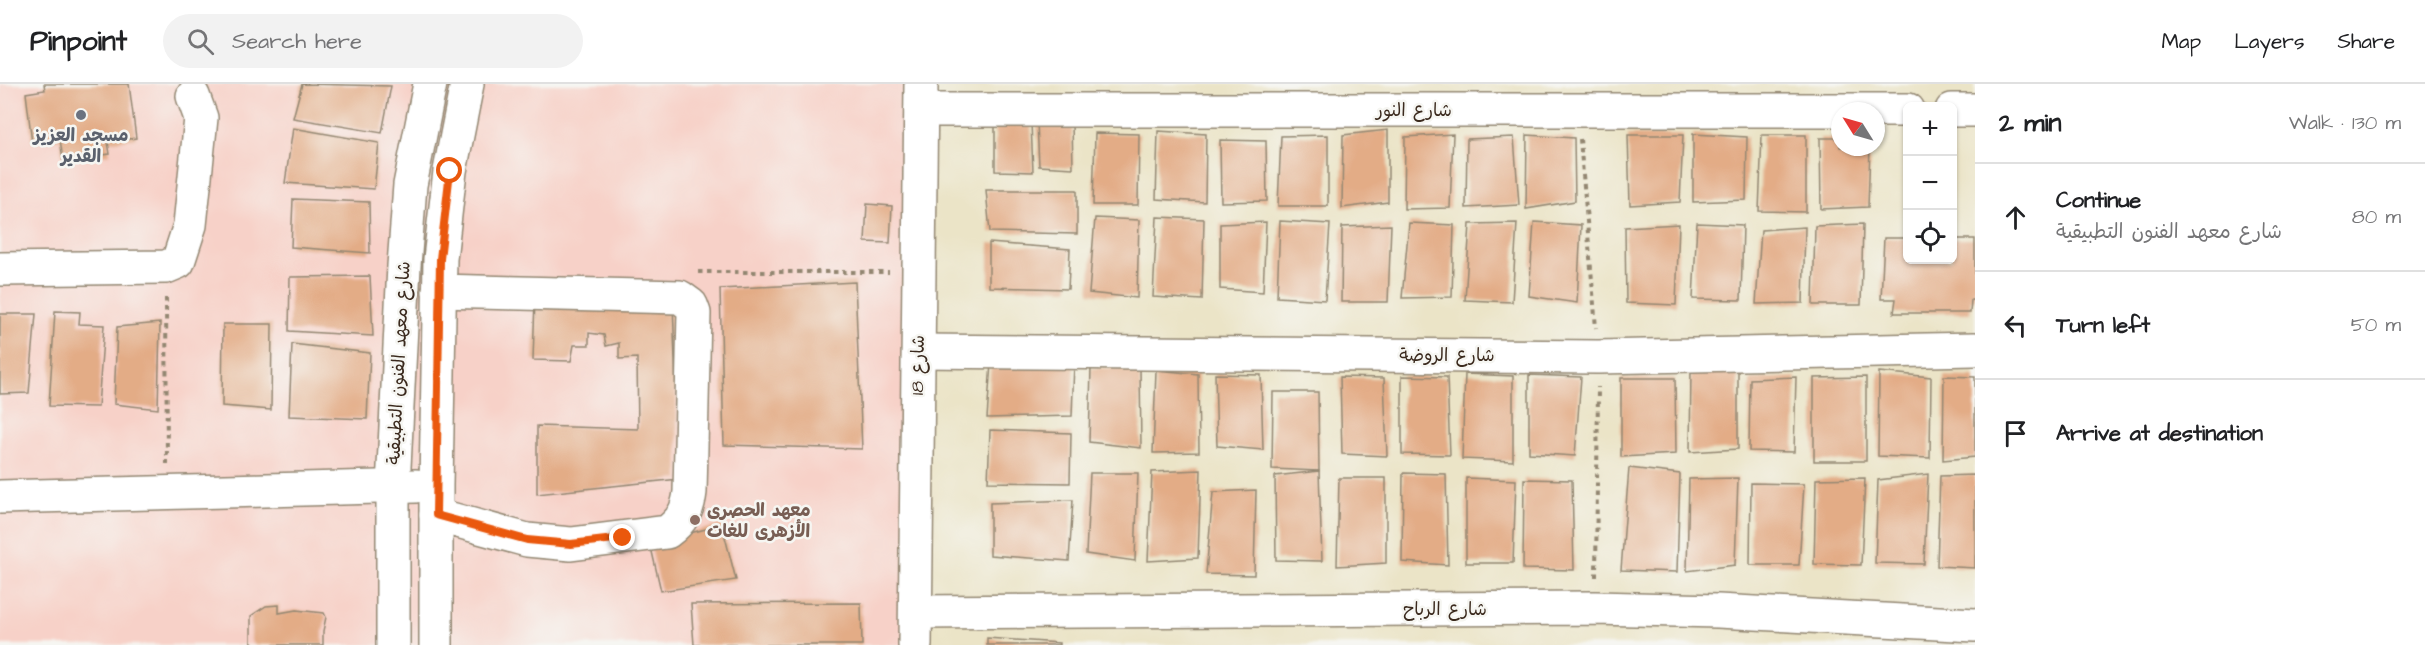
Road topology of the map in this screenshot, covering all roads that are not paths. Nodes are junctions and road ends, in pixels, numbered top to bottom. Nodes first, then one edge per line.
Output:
1 (430, 84) edge
2 (467, 84) edge
3 (193, 96) dead end
4 (921, 97) edge
5 (1903, 110) edge
6 (1957, 110) edge
7 (1975, 110) edge
8 (0, 268) edge
9 (440, 291) junction
10 (1975, 349) edge
11 (919, 351) junction
12 (393, 487) junction
13 (0, 497) edge
14 (436, 500) junction
15 (916, 612) junction
16 (1975, 625) edge
17 (393, 645) edge
18 (436, 645) edge
19 (915, 645) edge

1 - 12 street, شارع معهد الفنون التطبيقية
2 - 9 street, شارع معهد الفنون التطبيقية
3 - 8 street
4 - 5 street, شارع النور
4 - 11 street, شارع 18
6 - 7 street
9 - 14 street, شارع معهد الفنون التطبيقية
9 - 14 street
10 - 11 street, شارع الروضة
11 - 15 street, شارع 18
12 - 13 street
12 - 14 street
12 - 17 street, شارع معهد الفنون التطبيقية
14 - 18 street, شارع معهد الفنون التطبيقية
15 - 16 street, شارع الرباح
15 - 19 street, شارع 18

